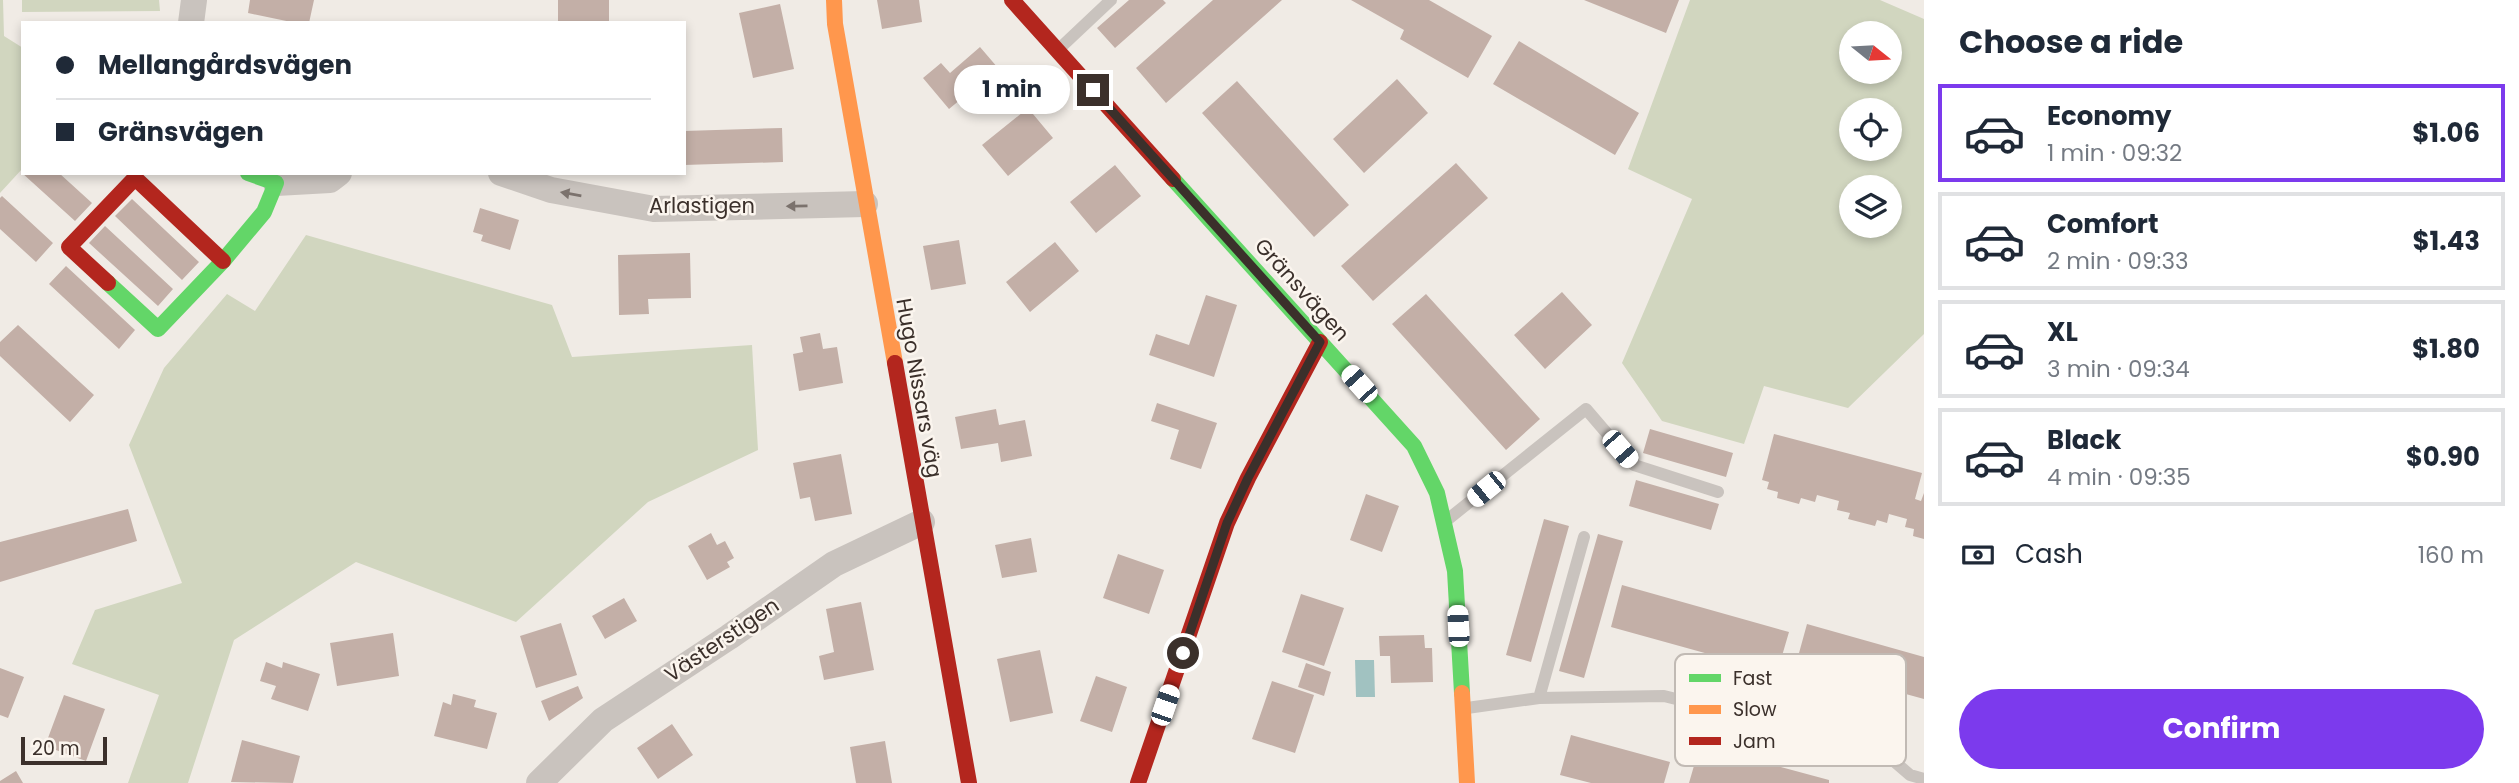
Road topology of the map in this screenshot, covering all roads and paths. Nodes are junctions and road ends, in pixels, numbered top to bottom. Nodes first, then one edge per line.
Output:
1 (194, 0) edge
2 (834, 0) edge
3 (1012, 0) edge
4 (1111, 0) edge
5 (191, 21) edge
6 (1057, 51) junction
7 (254, 175) edge
8 (507, 175) edge
9 (335, 176) edge
10 (276, 183) junction
11 (865, 204) junction
12 (223, 261) junction
13 (1320, 342) junction
14 (1718, 492) dead end
15 (922, 522) junction
16 (1444, 523) junction
17 (1584, 537) dead end
18 (1539, 698) junction
19 (1675, 699) edge
20 (1463, 708) junction
21 (1900, 766) edge
22 (1924, 779) edge
23 (539, 783) edge
24 (969, 783) edge
25 (1138, 783) edge
26 (1467, 783) edge

1 - 5 street
2 - 11 street, Hugo Nissars väg
3 - 6 street, Gränsvägen
4 - 6 lane
6 - 13 street, Gränsvägen
7 - 10 street
11 -> 8 street, Arlastigen
9 - 10 street
10 - 12 street
11 - 15 street, Hugo Nissars väg
12 - 12 street
13 - 16 street, Gränsvägen
13 - 25 street
14 - 16 lane
15 - 23 street, Västerstigen
15 - 24 street, Hugo Nissars väg
16 - 20 street, Gränsvägen
17 - 18 lane
18 - 19 lane
18 - 20 lane
20 - 26 street, Gränsvägen
21 - 22 lane

